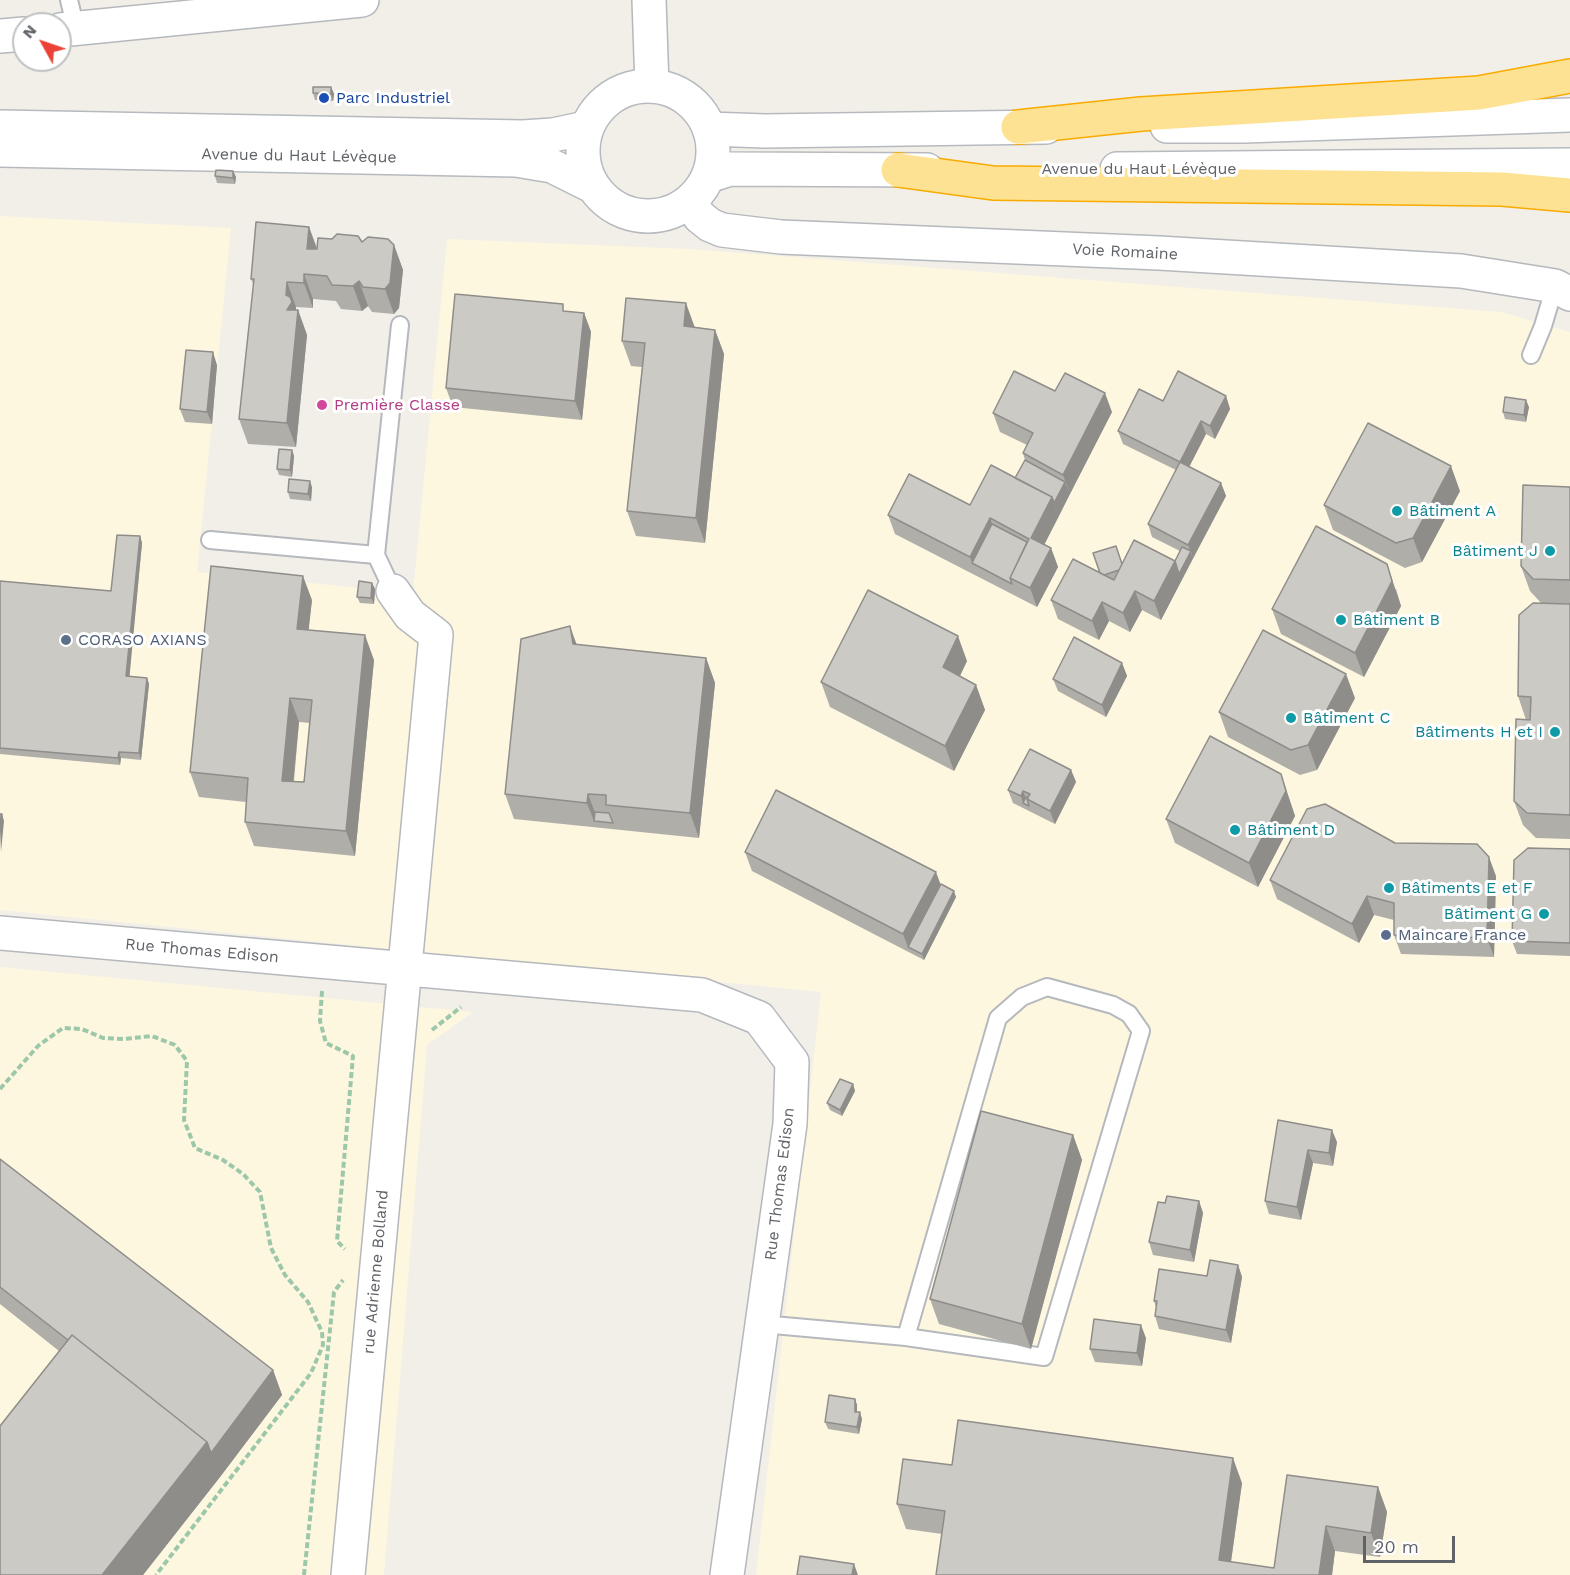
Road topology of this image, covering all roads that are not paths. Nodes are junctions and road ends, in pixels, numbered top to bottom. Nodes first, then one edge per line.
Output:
1 (362, 0) edge
2 (648, 0) edge
3 (72, 20) edge
4 (1570, 76) edge
5 (652, 86) junction
6 (1570, 115) edge
7 (0, 127) edge
8 (1018, 127) junction
9 (586, 129) junction
10 (709, 129) junction
11 (0, 150) edge
12 (1570, 165) edge
13 (898, 170) junction
14 (592, 186) junction
15 (699, 189) junction
16 (1570, 195) edge
17 (1562, 290) edge
18 (400, 325) dead end
19 (1531, 356) dead end
20 (210, 540) dead end
21 (376, 555) junction
22 (393, 591) joint
23 (0, 933) edge
24 (404, 969) junction
25 (762, 1324) junction
26 (906, 1336) junction
27 (348, 1575) edge
28 (727, 1575) edge

1 - 3 street
2 - 5 street
4 - 8 highway
5 - 9 street
5 - 10 street
6 - 8 street
7 - 9 street, Avenue du Haut Lévèque
8 - 10 street
9 - 14 street
10 - 15 street
11 - 14 street, Avenue du Haut Lévèque
12 - 13 street, Avenue du Haut Lévèque
13 - 15 street, Avenue du Haut Lévèque
13 - 16 highway
14 - 15 street
15 - 17 street, Voie Romaine
17 - 19 lane
18 - 21 lane
20 - 21 lane
21 - 22 lane
22 - 24 street
23 - 24 street, Rue Thomas Edison
24 - 25 street, Rue Thomas Edison
24 - 27 street, rue Adrienne Bolland
25 - 26 lane
25 - 28 street, Rue Thomas Edison
26 - 26 lane

